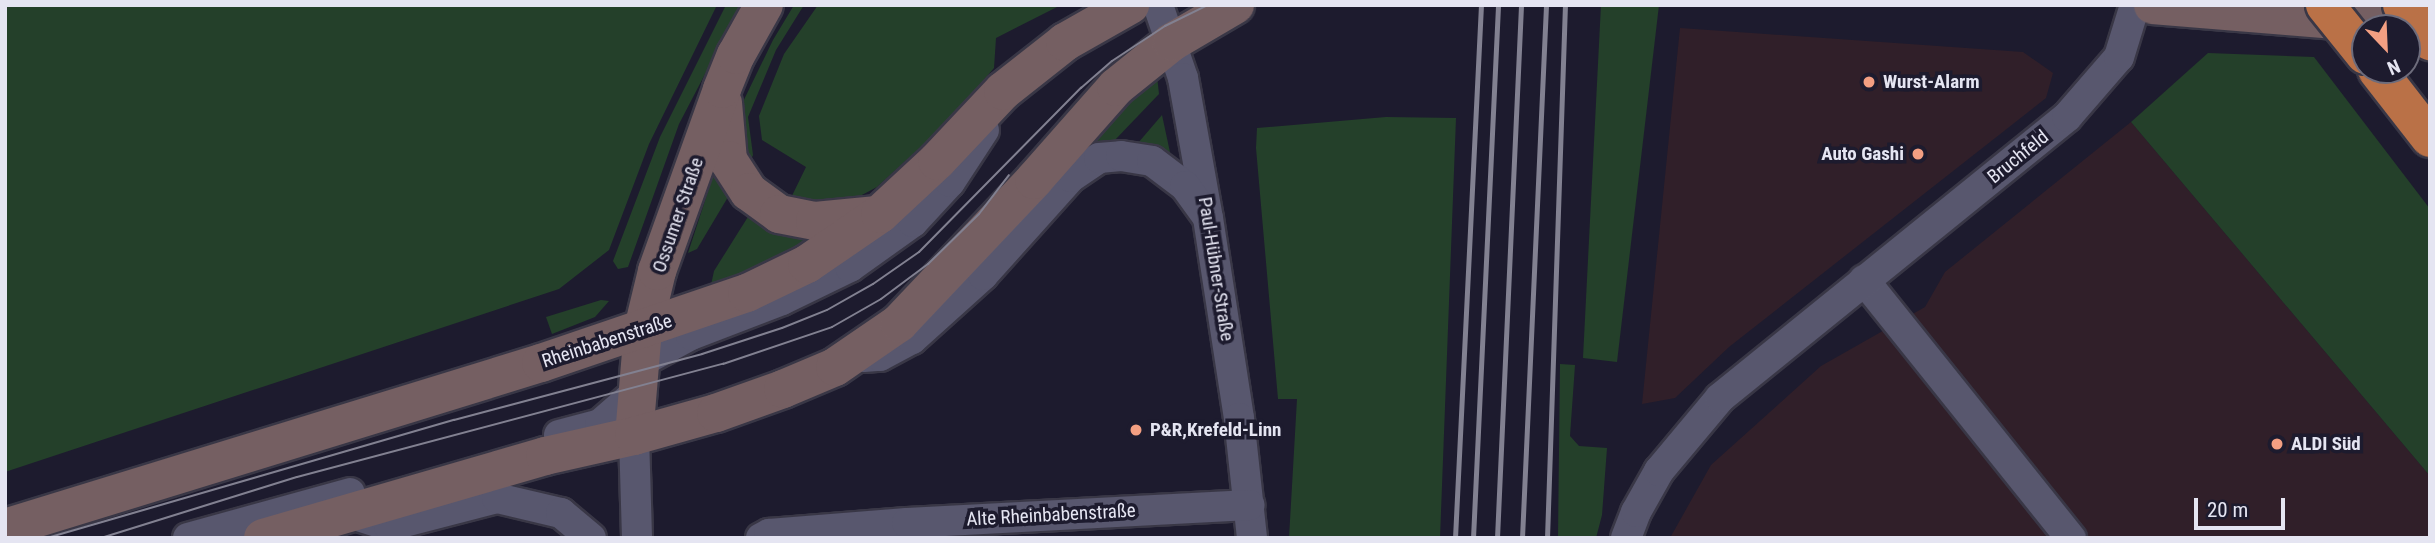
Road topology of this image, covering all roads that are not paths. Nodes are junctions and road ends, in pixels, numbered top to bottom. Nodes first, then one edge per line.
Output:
1 (764, 5) edge
2 (1130, 5) edge
3 (1158, 5) edge
4 (1235, 5) edge
5 (2135, 5) edge
6 (2153, 5) edge
7 (2325, 5) edge
8 (2402, 5) edge
9 (2430, 28) edge
10 (2351, 38) edge
11 (2430, 41) edge
12 (1172, 42) junction
13 (1014, 82) junction
14 (2388, 84) edge
15 (722, 89) junction
16 (2430, 138) edge
17 (880, 214) junction
18 (1208, 218) junction
19 (1864, 280) junction
20 (846, 359) junction
21 (640, 361) junction
22 (634, 436) junction
23 (1250, 505) junction
24 (349, 513) junction
25 (5, 528) edge
26 (765, 536) edge
27 (188, 538) edge
28 (263, 538) edge
29 (591, 538) edge
30 (637, 538) edge
31 (1251, 538) edge
32 (1626, 538) edge
33 (2071, 538) edge

1 - 15 main road, Ossumer Straße
2 - 13 main road, Rheinbabenstraße
3 - 12 street, Paul-Hübner-Straße
4 - 12 main road
5 - 19 street, Bruchfeld
6 - 9 main road
7 - 10 highway, bridge
8 - 11 highway, bridge
12 - 18 street, Paul-Hübner-Straße
12 - 20 main road
13 - 17 main road, Rheinbabenstraße
13 - 21 street
14 - 16 highway
15 - 17 main road
15 - 21 main road, Ossumer Straße
17 - 21 main road, Rheinbabenstraße
18 - 20 street
18 - 23 street, Paul-Hübner-Straße
19 - 32 street, Bruchfeld
19 - 33 street
20 - 22 main road
21 - 22 main road, Ossumer Straße
21 - 25 main road, Rheinbabenstraße
21 - 27 street, Rheinbabenstraße
22 - 24 main road
22 - 30 street
23 - 26 street, Alte Rheinbabenstraße
23 - 31 street, Paul-Hübner-Straße
24 - 28 main road
24 - 29 street

